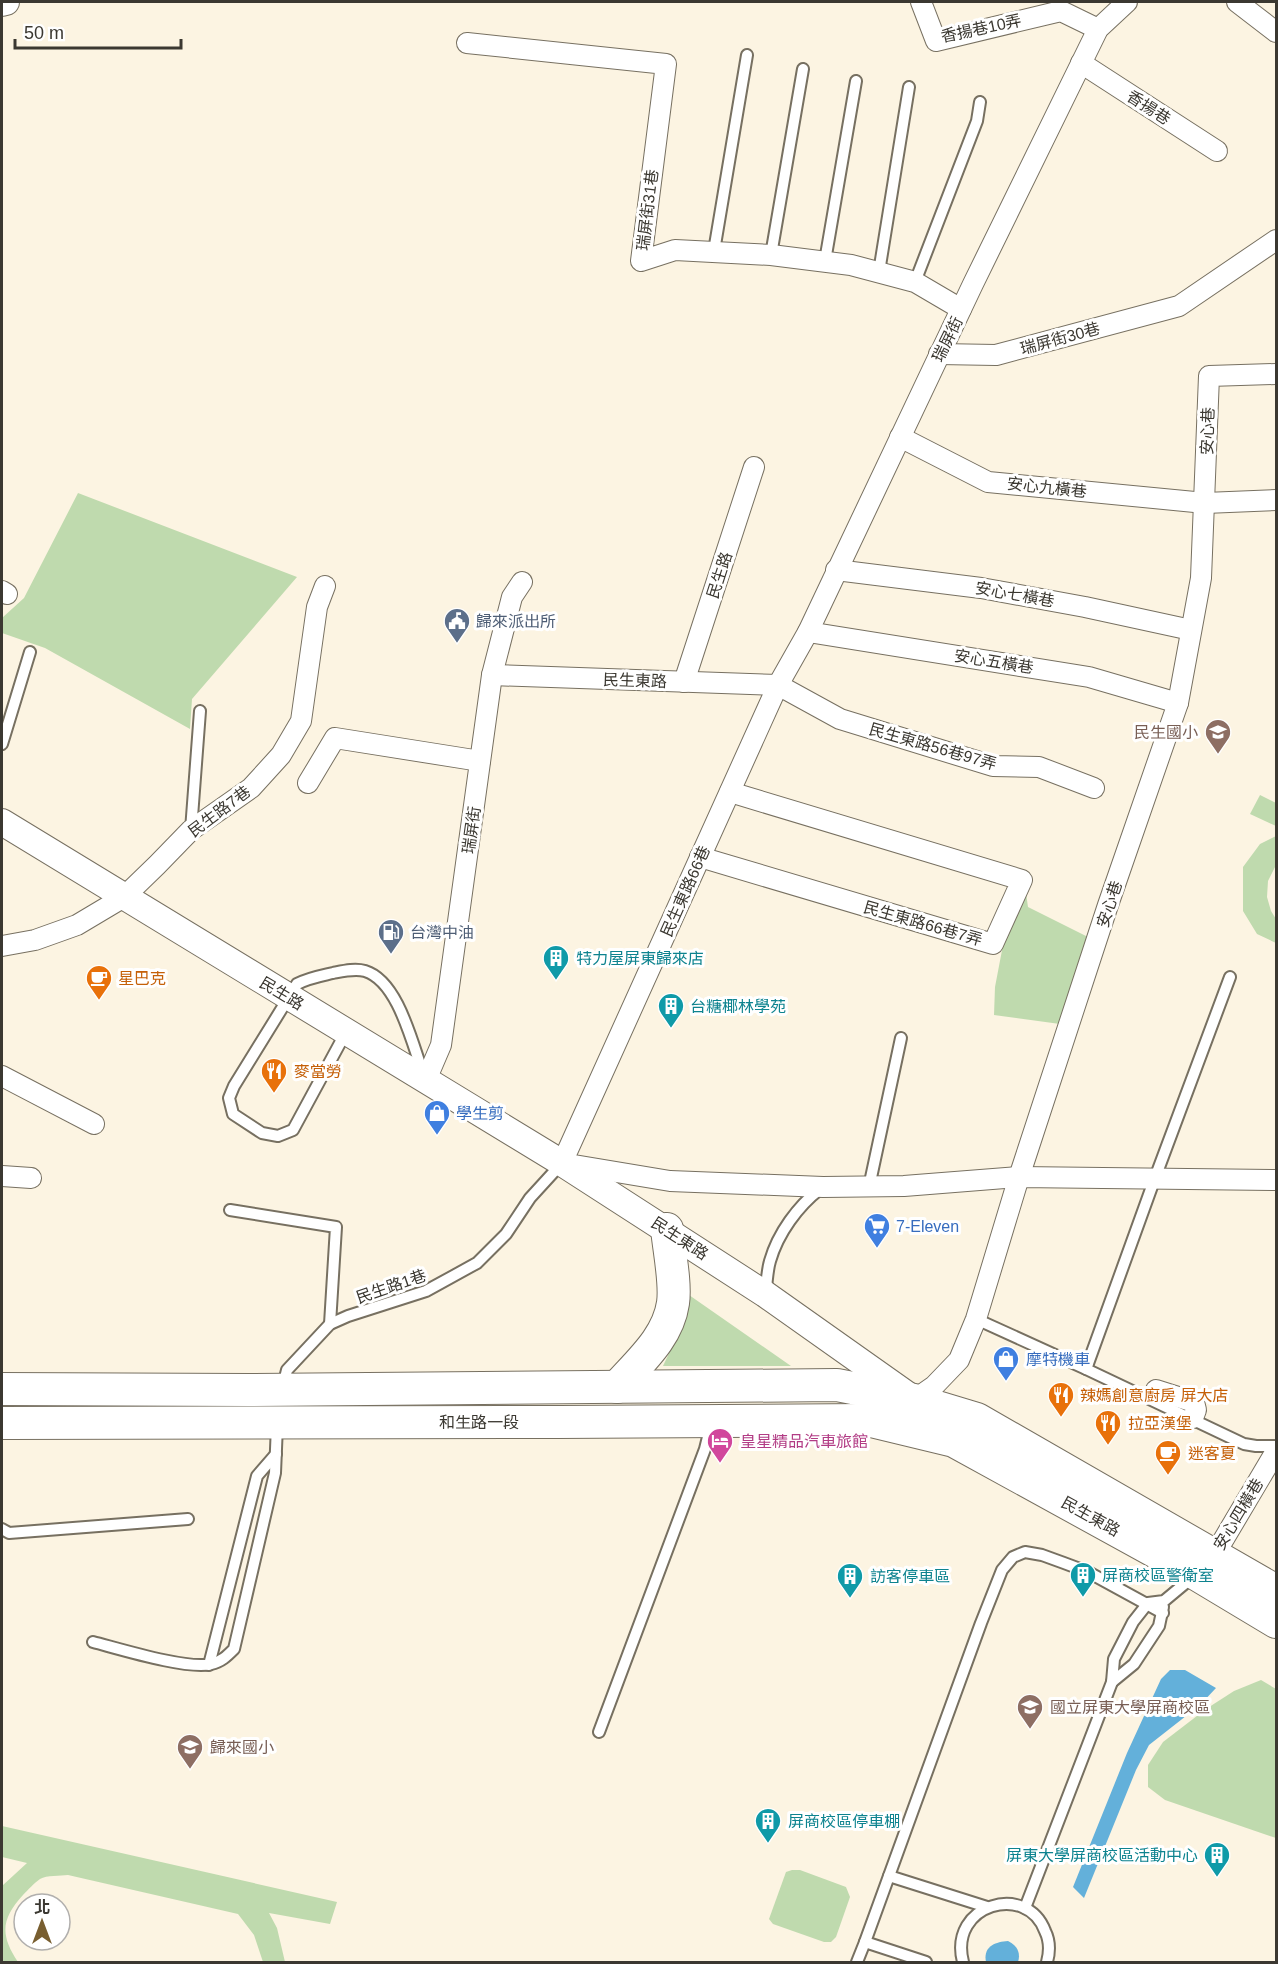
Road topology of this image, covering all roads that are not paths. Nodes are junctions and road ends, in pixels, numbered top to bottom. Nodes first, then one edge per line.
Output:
1 (6, 2) edge
2 (921, 2) edge
3 (1127, 2) edge
4 (1237, 2) edge
5 (2, 3) edge
6 (1098, 28) junction
7 (1276, 32) edge
8 (467, 43) dead end
9 (747, 55) dead end
10 (1081, 63) junction
11 (803, 69) dead end
12 (856, 81) dead end
13 (909, 87) dead end
14 (980, 102) dead end
15 (1217, 151) dead end
16 (1276, 240) edge
17 (714, 251) junction
18 (771, 255) junction
19 (825, 261) junction
20 (879, 272) junction
21 (915, 282) junction
22 (961, 309) junction
23 (939, 354) junction
24 (1276, 374) edge
25 (900, 436) junction
26 (754, 467) dead end
27 (1276, 500) edge
28 (1205, 503) junction
29 (836, 570) junction
30 (522, 582) dead end
31 (325, 586) dead end
32 (1191, 630) junction
33 (808, 632) junction
34 (30, 652) dead end
35 (492, 675) junction
36 (684, 682) junction
37 (778, 686) junction
38 (1178, 703) junction
39 (200, 711) dead end
40 (2, 744) edge
41 (480, 761) junction
42 (308, 783) dead end
43 (1094, 788) dead end
44 (730, 792) junction
45 (2, 822) edge
46 (191, 830) junction
47 (700, 857) junction
48 (124, 897) junction
49 (2, 946) edge
50 (1230, 977) dead end
51 (288, 996) junction
52 (347, 1032) junction
53 (901, 1038) dead end
54 (2, 1076) edge
55 (426, 1080) junction
56 (94, 1124) dead end
57 (562, 1163) junction
58 (2, 1176) edge
59 (1019, 1177) junction
60 (31, 1178) dead end
61 (1155, 1178) junction
62 (1276, 1180) edge
63 (823, 1187) junction
64 (869, 1187) junction
65 (230, 1209) dead end
66 (667, 1229) junction
67 (765, 1294) junction
68 (976, 1319) junction
69 (330, 1324) junction
70 (1086, 1368) junction
71 (617, 1387) junction
72 (2, 1389) edge
73 (1156, 1390) dead end
74 (914, 1400) junction
75 (280, 1405) junction
76 (1193, 1418) junction
77 (712, 1421) junction
78 (2, 1423) edge
79 (954, 1441) junction
80 (1276, 1446) edge
81 (1276, 1451) edge
82 (276, 1454) junction
83 (188, 1519) dead end
84 (2, 1529) edge
85 (1205, 1564) junction
86 (1276, 1591) edge
87 (1164, 1601) junction
88 (1148, 1603) junction
89 (1163, 1613) junction
90 (1276, 1622) edge
91 (93, 1642) dead end
92 (209, 1665) junction
93 (1112, 1682) junction
94 (599, 1732) dead end
95 (888, 1876) junction
96 (987, 1907) junction
97 (1025, 1908) junction
98 (865, 1942) junction
99 (857, 1962) edge
100 (926, 1962) edge
101 (963, 1962) edge
102 (1047, 1962) edge

1 - 5 street
2 - 6 street, 香揚巷10弄
3 - 6 street, 瑞屏街
4 - 7 street
6 - 10 street, 瑞屏街
8 - 17 street, 瑞屏街31巷
9 - 17 lane
10 - 15 street, 香揚巷
10 - 22 street, 瑞屏街
11 - 18 lane
12 - 19 lane
13 - 20 lane
14 - 21 lane
16 - 23 street, 瑞屏街30巷
17 - 18 street, 瑞屏街31巷
18 - 19 street, 瑞屏街31巷
19 - 20 street, 瑞屏街31巷
20 - 21 street, 瑞屏街31巷
21 - 22 street, 瑞屏街31巷
22 - 23 street, 瑞屏街
23 - 25 street, 瑞屏街
24 - 28 street, 安心巷
25 - 28 street, 安心九橫巷
25 - 29 street, 瑞屏街
26 - 36 street, 民生路
27 - 28 street, 安心九橫巷
28 - 32 street, 安心巷
29 - 32 street, 安心七橫巷
29 - 33 street, 瑞屏街
30 - 35 street, 瑞屏街
31 - 46 street, 民生路7巷
32 - 38 street, 安心巷
33 - 37 street, 瑞屏街
33 - 38 street, 安心五橫巷
34 - 40 lane
35 - 36 street, 民生東路
35 - 41 street, 瑞屏街
36 - 37 street, 民生東路
37 - 43 street, 民生東路56巷97弄
37 - 44 street, 民生東路66巷
38 - 59 street, 安心巷
39 - 46 lane
41 - 42 street
41 - 55 street, 瑞屏街
44 - 47 street, 民生東路66巷
44 - 47 street, 民生東路66巷7弄
45 - 48 street, 民生路
46 - 48 street, 民生路7巷
47 - 57 street, 民生東路66巷
48 - 49 street, 民生路7巷
48 - 51 street, 民生路
50 - 61 lane
51 - 52 street, 民生路
51 - 52 lane
51 - 55 lane
52 - 55 street, 民生路
53 - 64 lane
54 - 56 street
55 - 57 street, 民生路
57 - 63 street
57 - 66 street, 民生東路
57 - 69 lane, 民生路1巷
58 - 60 street
59 - 61 street
59 - 64 street
59 - 68 street, 安心巷
61 - 62 street
61 - 70 lane
63 - 64 street
63 - 67 lane
65 - 69 lane
66 - 67 street, 民生東路
66 - 71 main road
67 - 74 street, 民生東路
68 - 70 lane
68 - 74 street, 安心巷
69 - 75 lane, 民生路1巷
70 - 76 lane
71 - 74 main road, 和生路一段
71 - 75 main road, 和生路一段
72 - 75 main road, 和生路一段
73 - 76 street
74 - 79 street, 民生東路
74 - 85 main road, 民生東路
75 - 77 main road, 和生路一段
75 - 78 main road, 和生路一段
75 - 82 lane
76 - 80 lane
77 - 79 main road, 和生路一段
77 - 94 lane
79 - 85 main road, 民生東路
81 - 85 street, 安心四橫巷
82 - 92 lane
82 - 92 lane
83 - 84 lane
85 - 86 main road, 民生東路
85 - 87 lane
85 - 90 main road, 民生東路
87 - 88 lane
87 - 89 lane
88 - 89 lane
88 - 93 lane
88 - 95 lane
89 - 93 lane
91 - 92 lane
93 - 97 lane
95 - 96 lane
95 - 98 lane
96 - 97 lane
96 - 101 lane
97 - 102 lane
98 - 99 lane
98 - 100 lane

